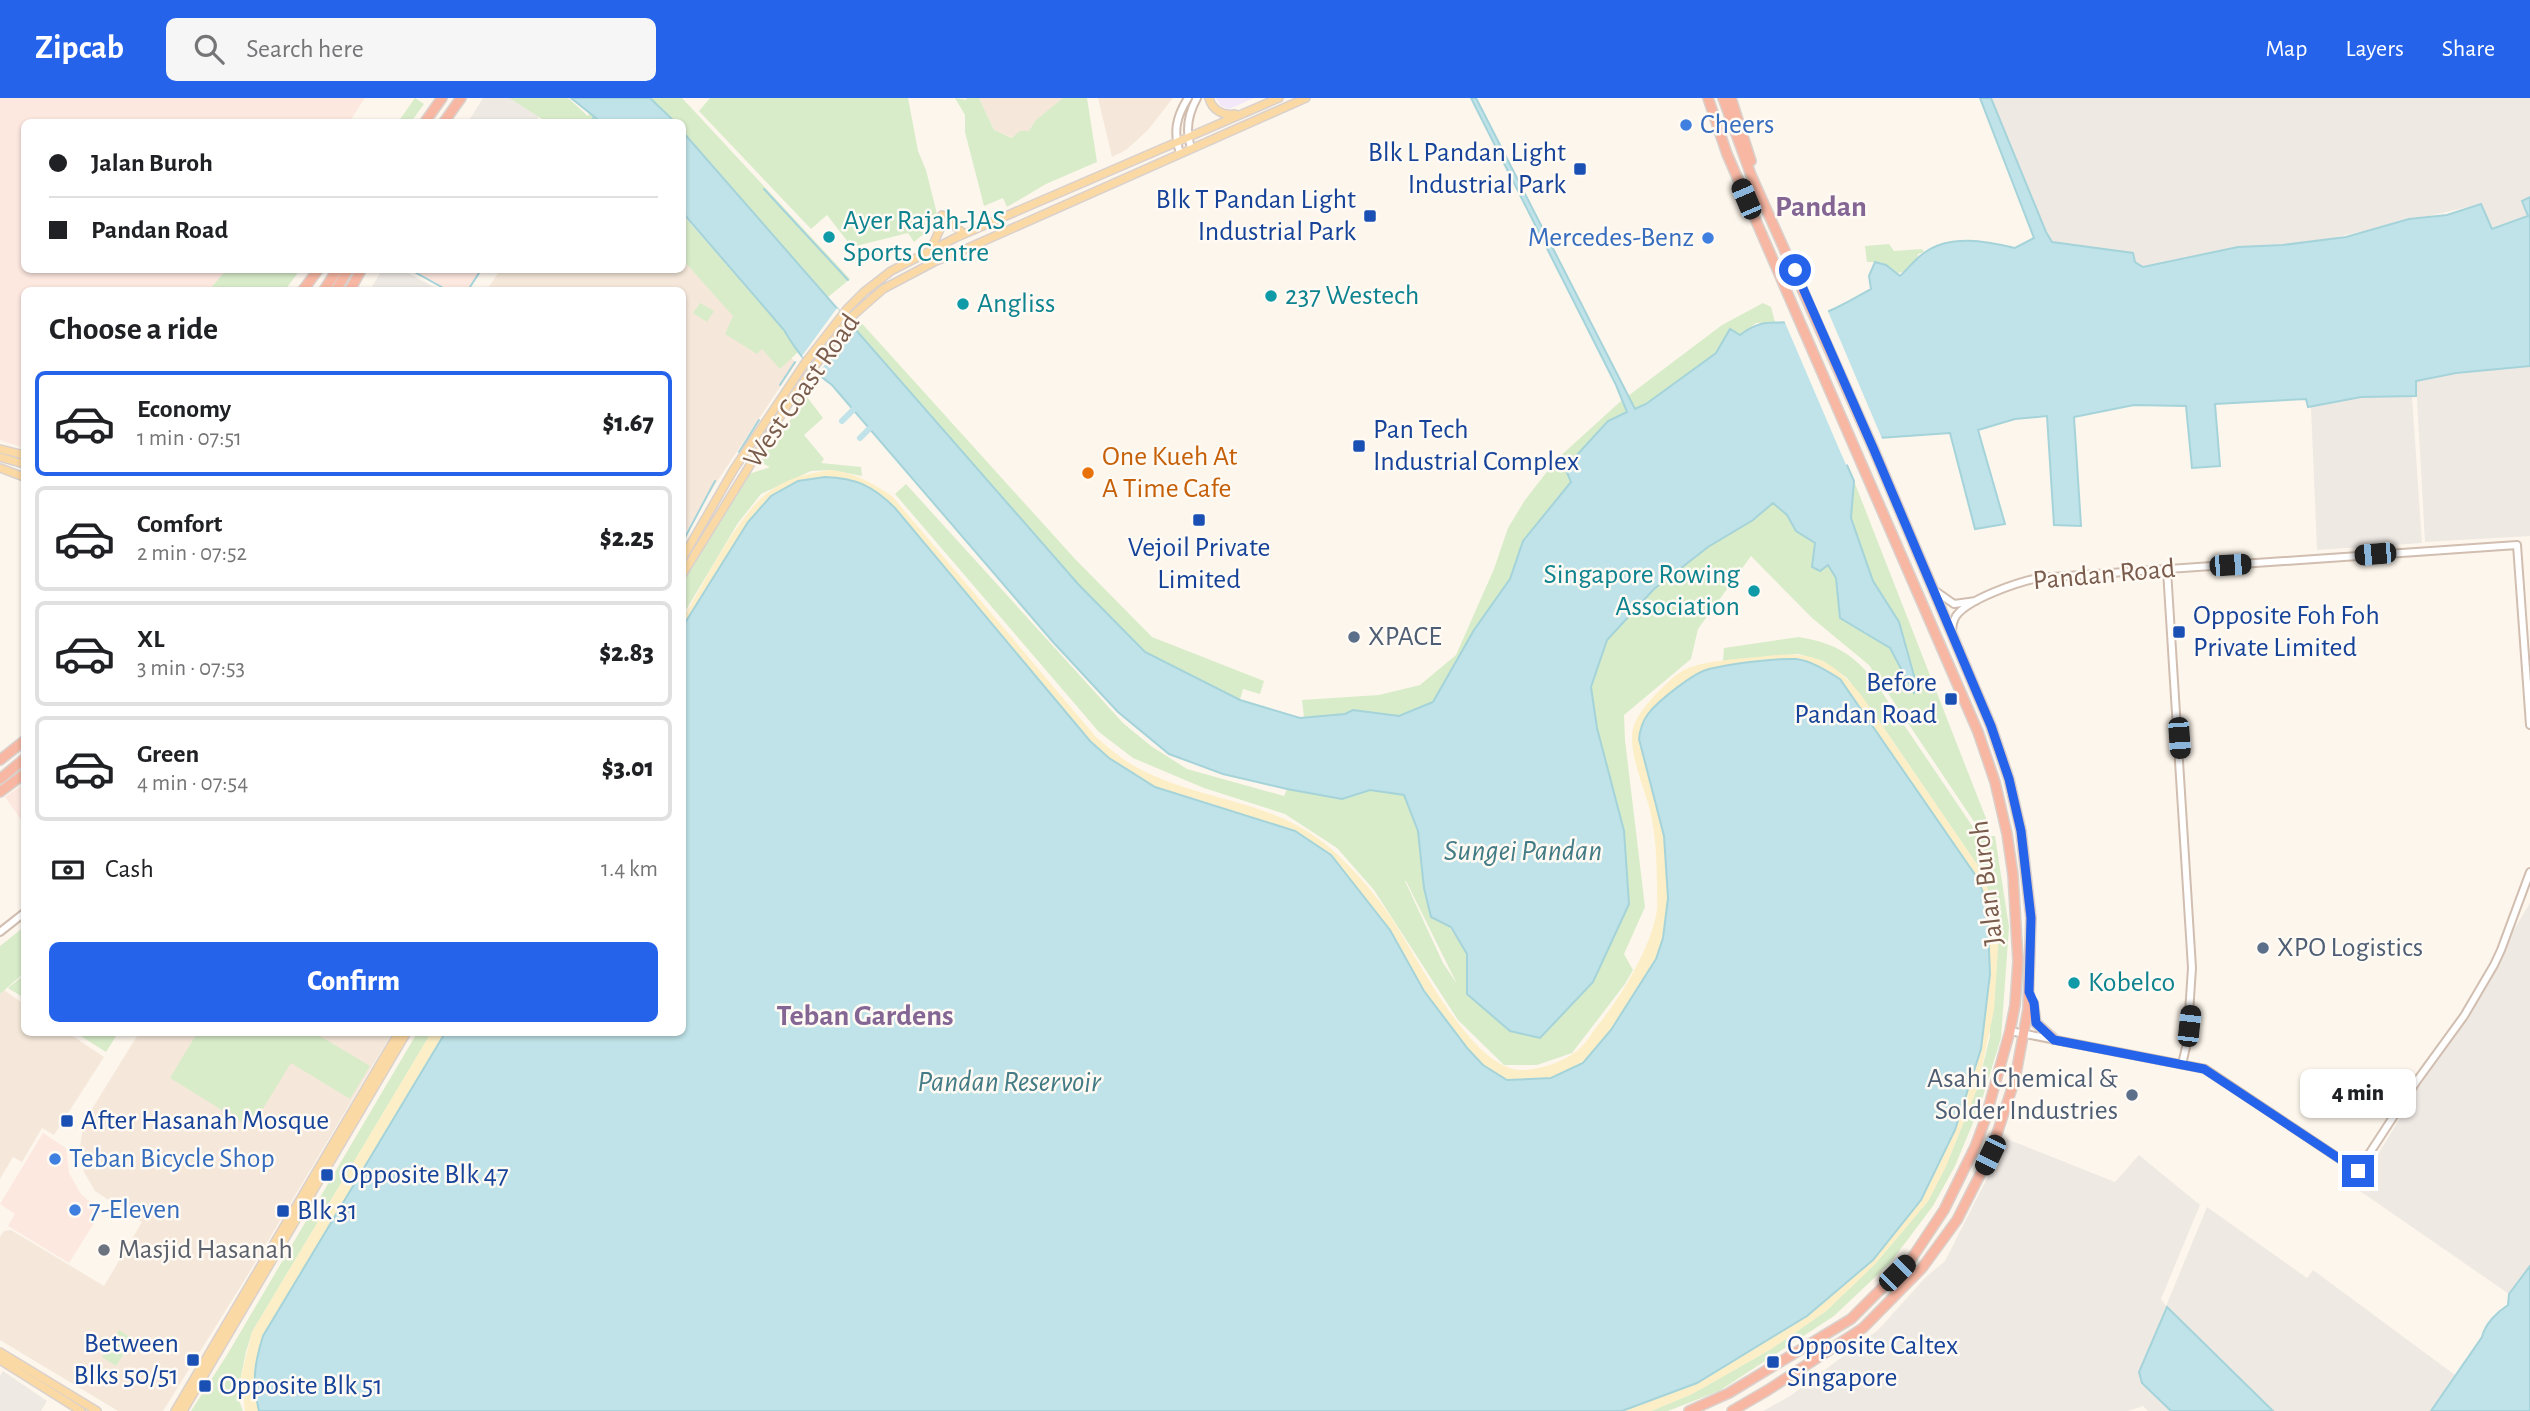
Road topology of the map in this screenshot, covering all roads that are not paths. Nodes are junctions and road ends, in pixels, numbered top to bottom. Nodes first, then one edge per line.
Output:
1 (442, 98) edge
2 (461, 98) edge
3 (1188, 98) edge
4 (1197, 98) edge
5 (1209, 98) edge
6 (1279, 98) edge
7 (1306, 98) edge
8 (1708, 98) edge
9 (1723, 98) edge
10 (1731, 98) edge
11 (1245, 113) junction
12 (427, 119) edge
13 (446, 119) edge
14 (1187, 136) junction
15 (1176, 141) junction
16 (1191, 148) junction
17 (1180, 153) junction
18 (1751, 175) junction
19 (964, 234) junction
20 (930, 250) junction
21 (847, 315) junction
22 (0, 449) edge
23 (21, 454) edge
24 (0, 457) edge
25 (21, 463) edge
26 (0, 468) edge
27 (21, 476) edge
28 (686, 552) edge
29 (686, 568) edge
30 (2166, 570) junction
31 (1928, 583) junction
32 (1976, 601) junction
33 (1953, 638) junction
34 (2530, 725) edge
35 (21, 744) edge
36 (0, 760) edge
37 (21, 762) edge
38 (21, 776) edge
39 (0, 779) edge
40 (0, 792) edge
41 (2530, 872) edge
42 (21, 915) edge
43 (0, 932) edge
44 (2030, 971) junction
45 (2017, 977) junction
46 (2029, 992) junction
47 (2010, 1031) junction
48 (2025, 1034) junction
49 (397, 1036) edge
50 (405, 1036) edge
51 (2054, 1040) junction
52 (2182, 1064) junction
53 (0, 1352) edge
54 (0, 1360) edge
55 (81, 1411) edge
56 (97, 1411) edge
57 (175, 1411) edge
58 (183, 1411) edge
59 (1689, 1411) edge
60 (1732, 1411) edge

1 - 12 highway
2 - 13 highway
3 - 15 street
4 - 14 street
5 - 11 main road
6 - 11 main road, West Coast Road
7 - 16 main road, West Coast Road
8 - 45 highway, Jalan Buroh
9 - 18 highway, Jalan Buroh
10 - 18 highway
11 - 14 main road, West Coast Road
14 - 15 main road, West Coast Road
14 - 16 street
15 - 17 street
15 - 19 main road, West Coast Road
16 - 17 main road, West Coast Road
17 - 21 main road, West Coast Road
18 - 31 highway, Jalan Buroh
19 - 20 main road, West Coast Road
19 - 20 main road
20 - 21 main road, West Coast Road
21 - 28 main road, West Coast Road
21 - 29 main road, West Coast Road
22 - 23 main road
24 - 25 main road
26 - 27 main road
30 - 32 street, Pandan Road
30 - 34 street, Pandan Road
30 - 52 street
31 - 32 street, Pandan Road
31 - 33 highway, Jalan Buroh
32 - 33 street, Pandan Road
33 - 44 highway, Jalan Buroh
35 - 36 highway
37 - 39 highway
38 - 40 highway
41 - 52 street
42 - 43 street
44 - 45 highway
44 - 46 highway, Jalan Buroh
45 - 47 highway, Jalan Buroh
46 - 48 highway, Jalan Buroh
46 - 51 highway
47 - 48 street
47 - 59 highway, Jalan Buroh
48 - 51 street
48 - 60 highway, Jalan Buroh
49 - 57 main road
50 - 58 main road
51 - 52 street
53 - 56 main road
54 - 55 main road

